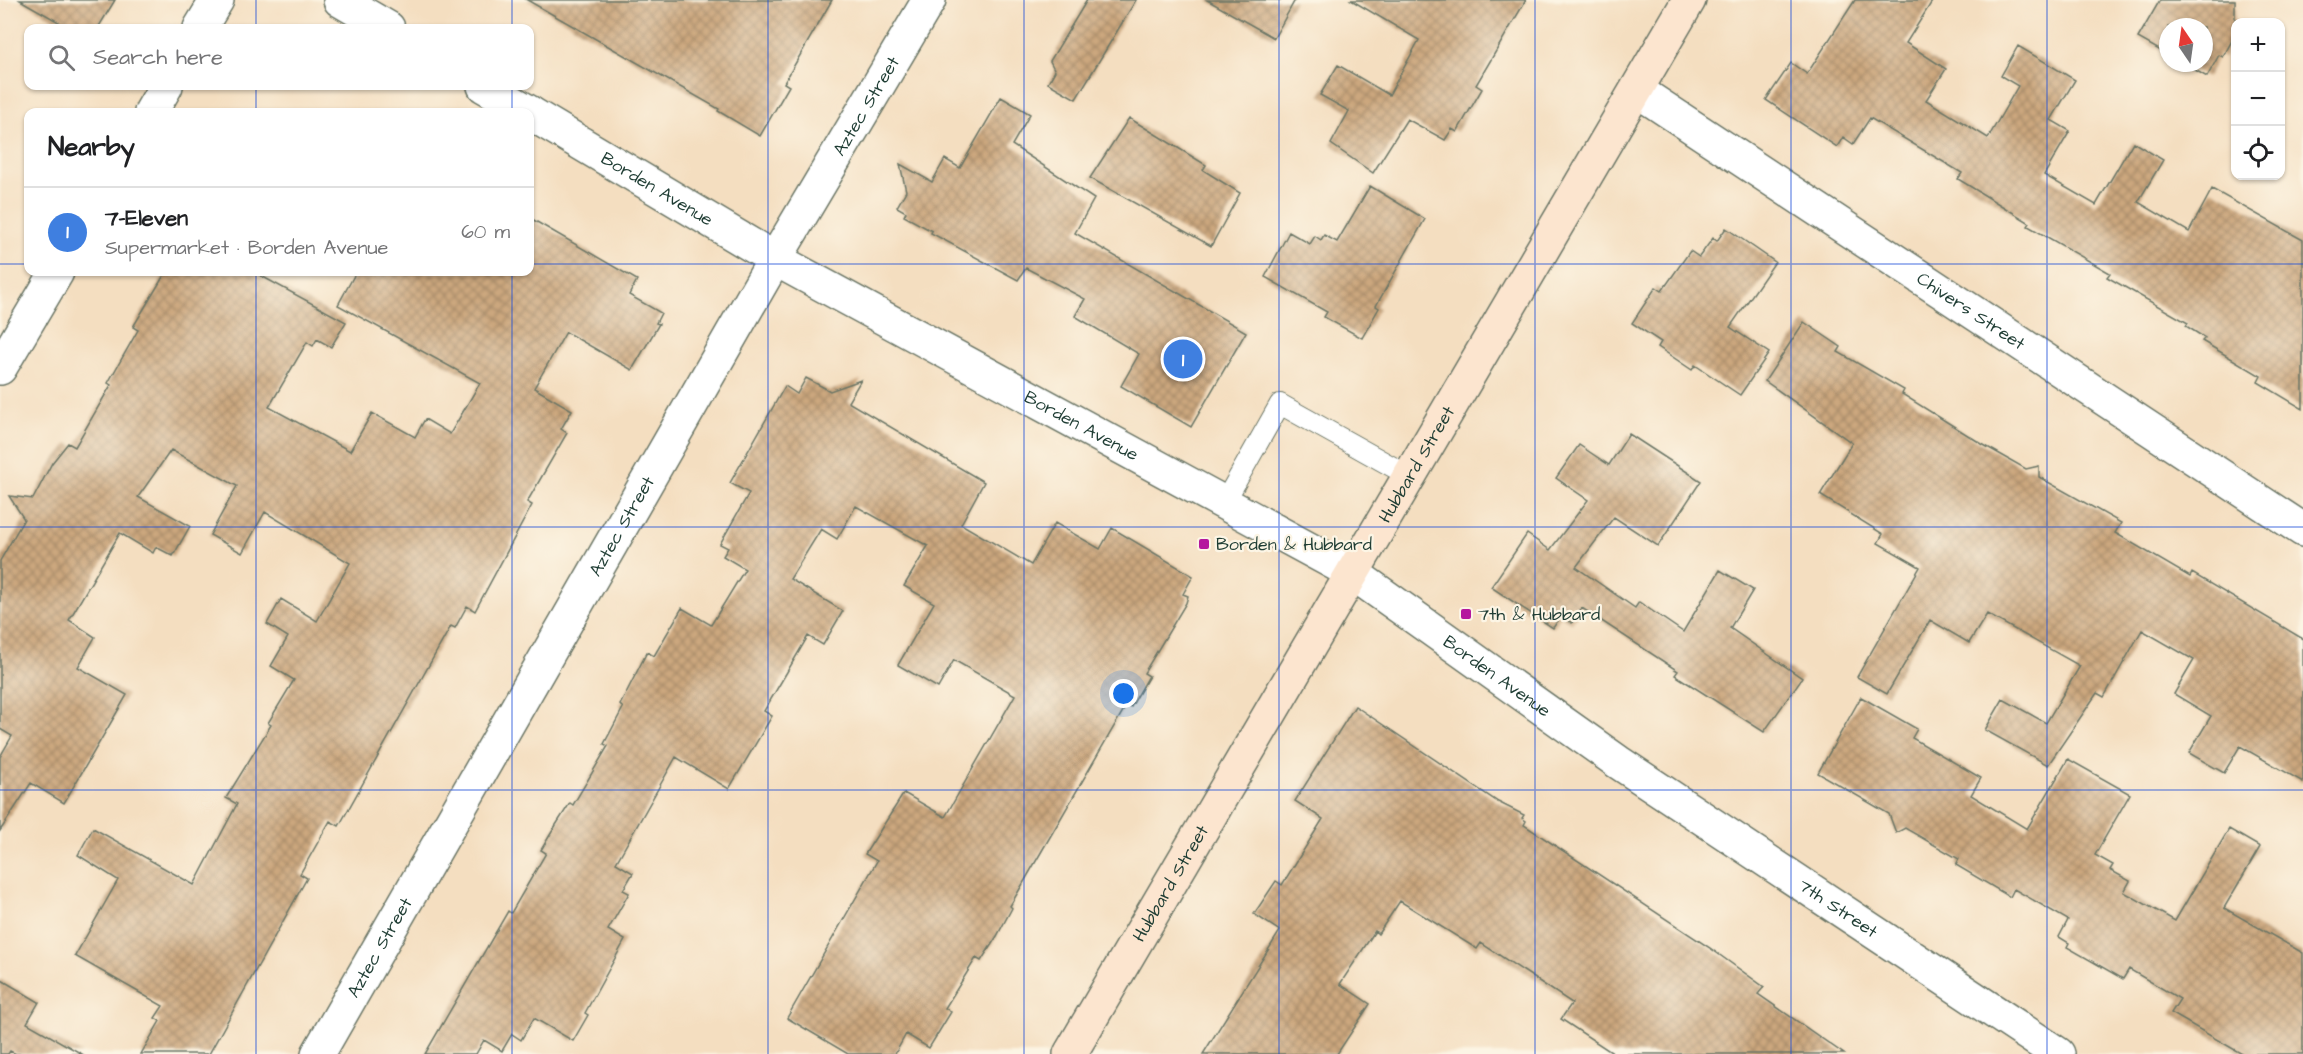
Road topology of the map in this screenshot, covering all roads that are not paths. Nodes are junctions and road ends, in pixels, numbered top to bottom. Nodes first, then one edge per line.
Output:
1 (217, 0) edge
2 (340, 0) edge
3 (929, 0) edge
4 (1689, 0) edge
5 (202, 24) edge
6 (381, 24) edge
7 (164, 90) edge
8 (491, 90) edge
9 (1638, 91) junction
10 (153, 108) edge
11 (521, 108) edge
12 (534, 116) edge
13 (776, 259) junction
14 (55, 276) edge
15 (0, 368) edge
16 (1409, 476) junction
17 (1224, 503) junction
18 (2303, 530) edge
19 (1351, 572) junction
20 (1618, 762) joint
21 (318, 1054) edge
22 (1070, 1054) edge
23 (2058, 1054) edge

1 - 5 street
2 - 6 street
3 - 13 street, Aztec Street
4 - 9 main road, Hubbard Street
7 - 10 street
8 - 11 street, Borden Avenue
9 - 16 main road, Hubbard Street
9 - 18 street, Chivers Street
12 - 13 street, Borden Avenue
13 - 17 street, Borden Avenue
13 - 21 street, Aztec Street
14 - 15 street
16 - 17 lane
16 - 19 main road, Hubbard Street
17 - 19 street, Borden Avenue
19 - 20 street, Borden Avenue
19 - 22 main road, Hubbard Street
20 - 23 street, 7th Street

